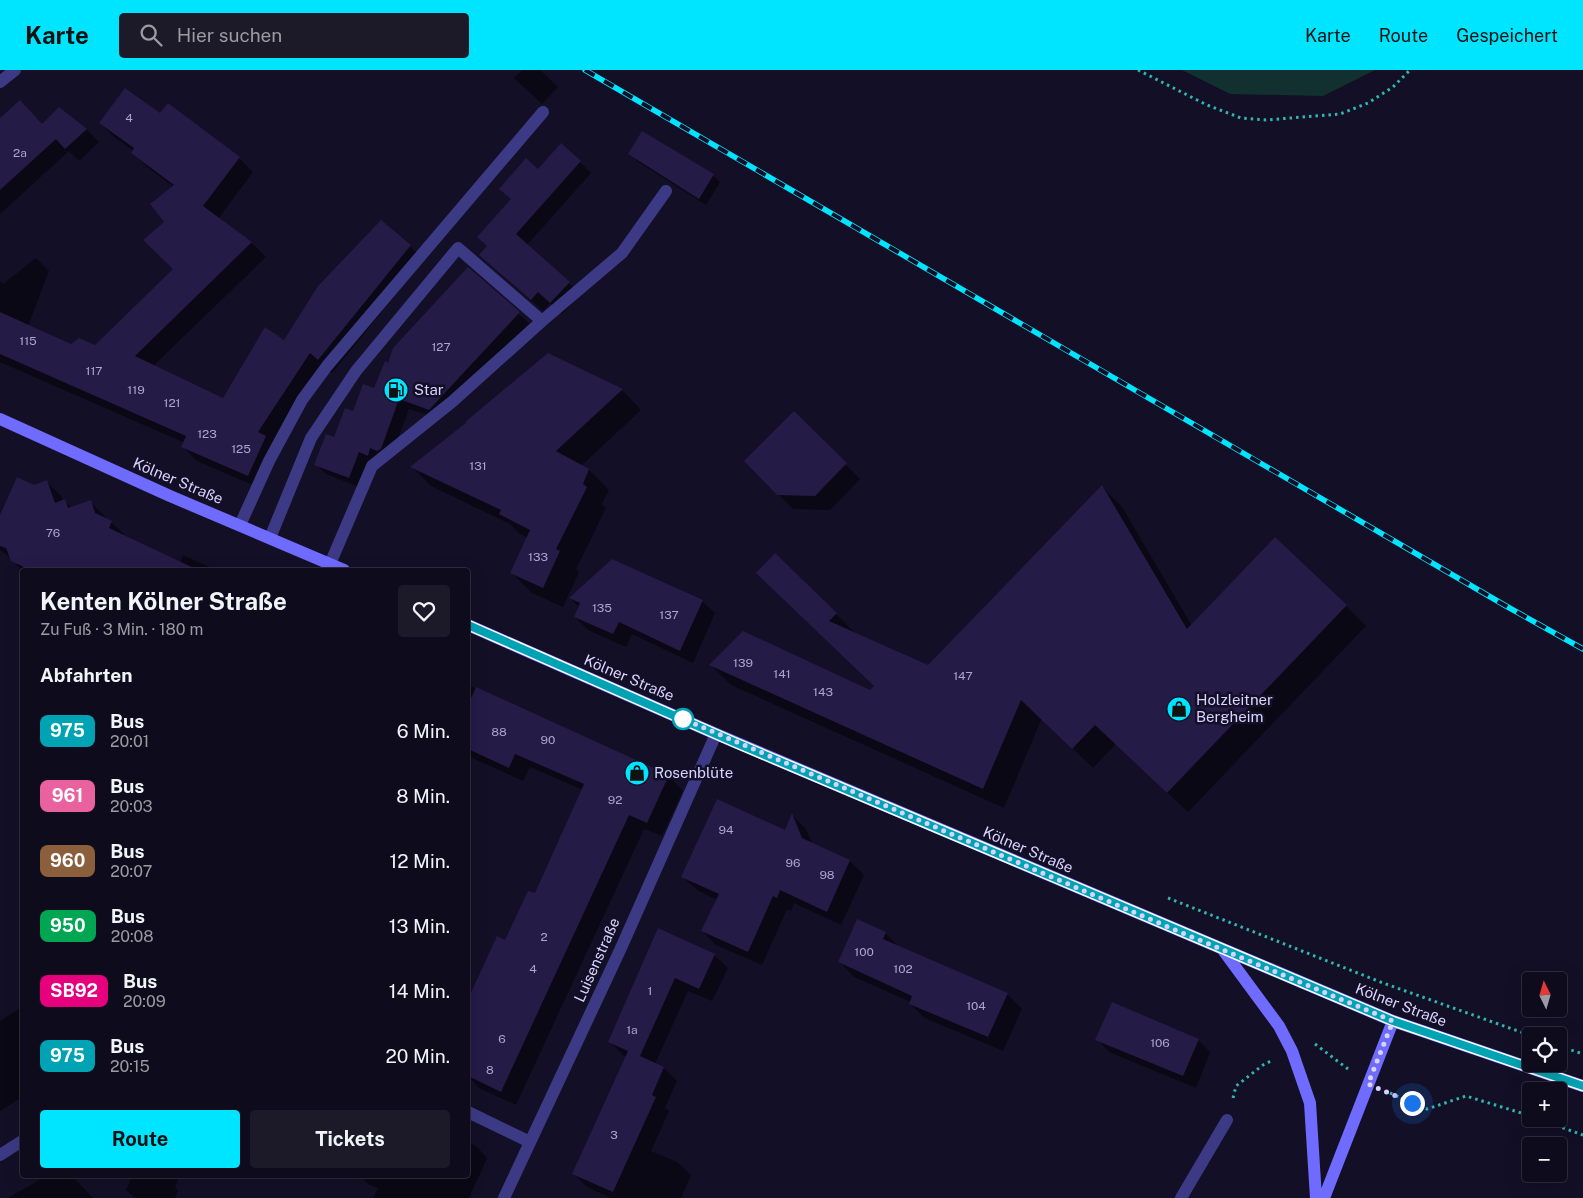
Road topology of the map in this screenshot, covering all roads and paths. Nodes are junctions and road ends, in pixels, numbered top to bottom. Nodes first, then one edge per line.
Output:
1 (15, 70) edge
2 (1138, 70) edge
3 (1410, 70) edge
4 (0, 82) edge
5 (543, 112) dead end
6 (666, 191) dead end
7 (542, 321) junction
8 (0, 419) edge
9 (240, 525) junction
10 (270, 538) junction
11 (330, 564) junction
12 (339, 568) edge
13 (470, 626) edge
14 (716, 734) junction
15 (1162, 895) dead end
16 (1223, 950) junction
17 (1393, 1021) junction
18 (1522, 1032) edge
19 (1567, 1049) edge
20 (1583, 1054) edge
21 (1368, 1084) junction
22 (1583, 1086) edge
23 (470, 1113) edge
24 (1522, 1113) edge
25 (1227, 1120) dead end
26 (1560, 1127) edge
27 (1583, 1135) edge
28 (20, 1142) edge
29 (530, 1142) junction
30 (0, 1155) edge
31 (504, 1198) edge
32 (1181, 1198) edge
33 (1316, 1198) edge
34 (1324, 1198) edge

1 - 4 street
2 - 3 path
5 - 9 street
6 - 7 street
7 - 10 street
7 - 11 street
8 - 9 main road, Kölner Straße
9 - 10 main road, Kölner Straße
10 - 11 main road, Kölner Straße
11 - 12 main road, Kölner Straße
13 - 14 main road, Kölner Straße
14 - 16 main road, Kölner Straße
14 - 29 street, Luisenstraße
15 - 18 path
16 - 17 main road, Kölner Straße
16 - 33 main road
17 - 21 main road
17 - 22 main road, Kölner Straße
19 - 20 path
21 - 24 path
21 - 34 main road
23 - 29 street
25 - 32 street
26 - 27 path
28 - 30 street
29 - 31 street, Luisenstraße

